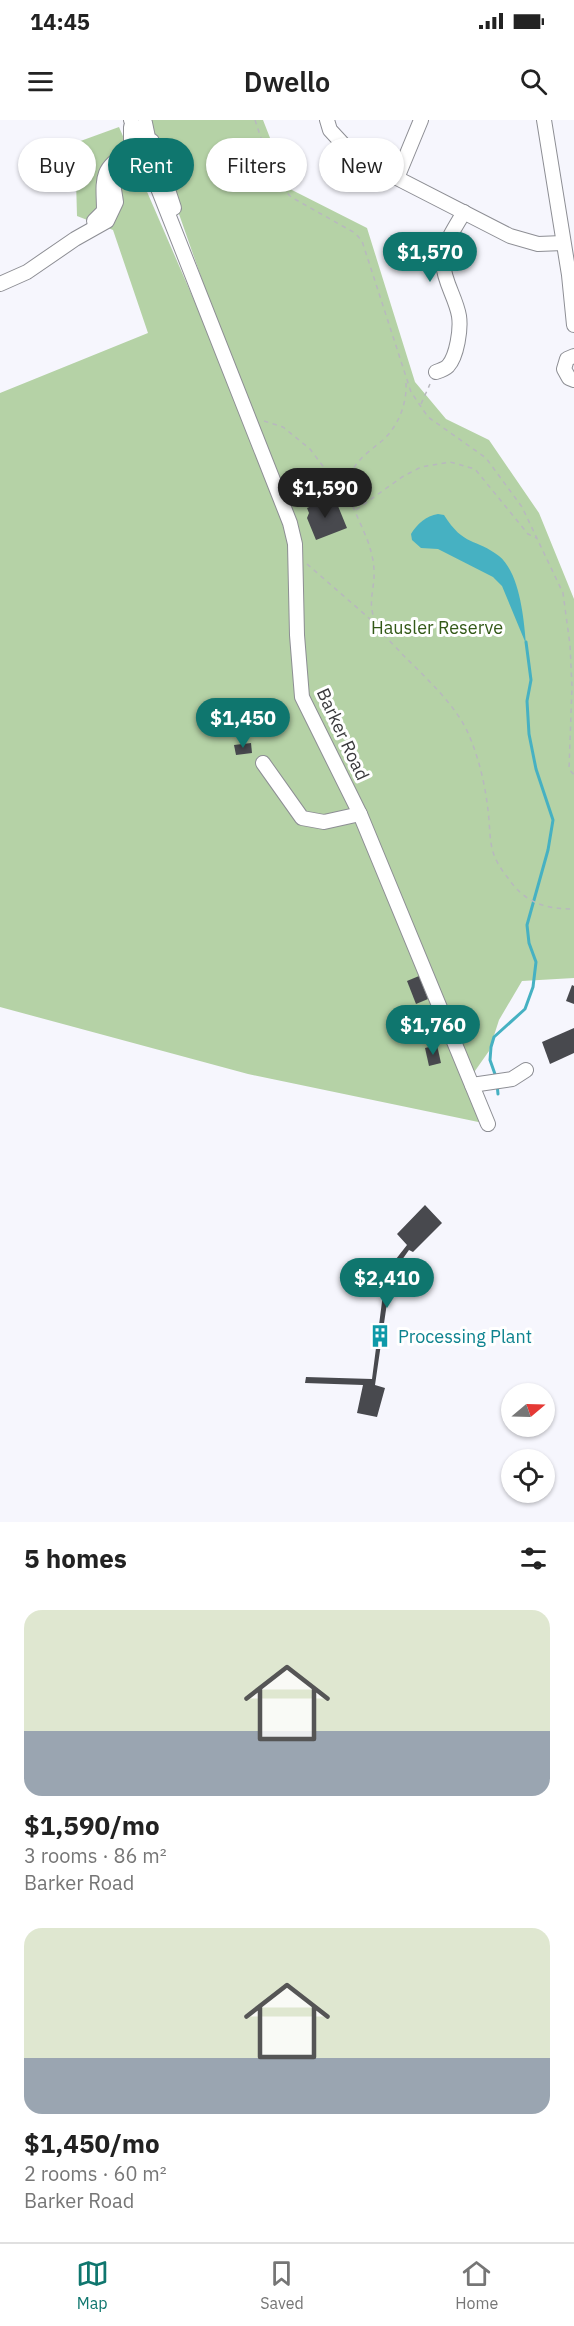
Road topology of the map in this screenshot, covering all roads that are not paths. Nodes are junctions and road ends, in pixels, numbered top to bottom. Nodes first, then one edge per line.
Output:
1 (327, 120) edge
2 (421, 120) edge
3 (544, 120) edge
4 (137, 121) edge
5 (145, 138) edge
6 (337, 138) edge
7 (404, 161) edge
8 (404, 182) edge
9 (114, 192) edge
10 (159, 192) edge
11 (464, 212) junction
12 (83, 234) junction
13 (563, 243) junction
14 (195, 279) junction
15 (0, 284) edge
16 (574, 325) edge
17 (574, 356) edge
18 (436, 372) road end
19 (574, 380) edge
20 (263, 763) dead end
21 (360, 814) junction
22 (526, 1070) dead end
23 (479, 1084) junction
24 (488, 1124) dead end

1 - 6 street
2 - 7 street
3 - 13 street
4 - 5 street
4 - 12 street
4 - 14 street, Barker Road
8 - 11 street
9 - 12 street
10 - 14 street, Barker Road
11 - 13 street
11 - 18 street
12 - 15 street
13 - 16 street
14 - 21 street, Barker Road
17 - 19 street
20 - 21 street
21 - 23 street, Barker Road
22 - 23 street
23 - 24 street, Barker Road

